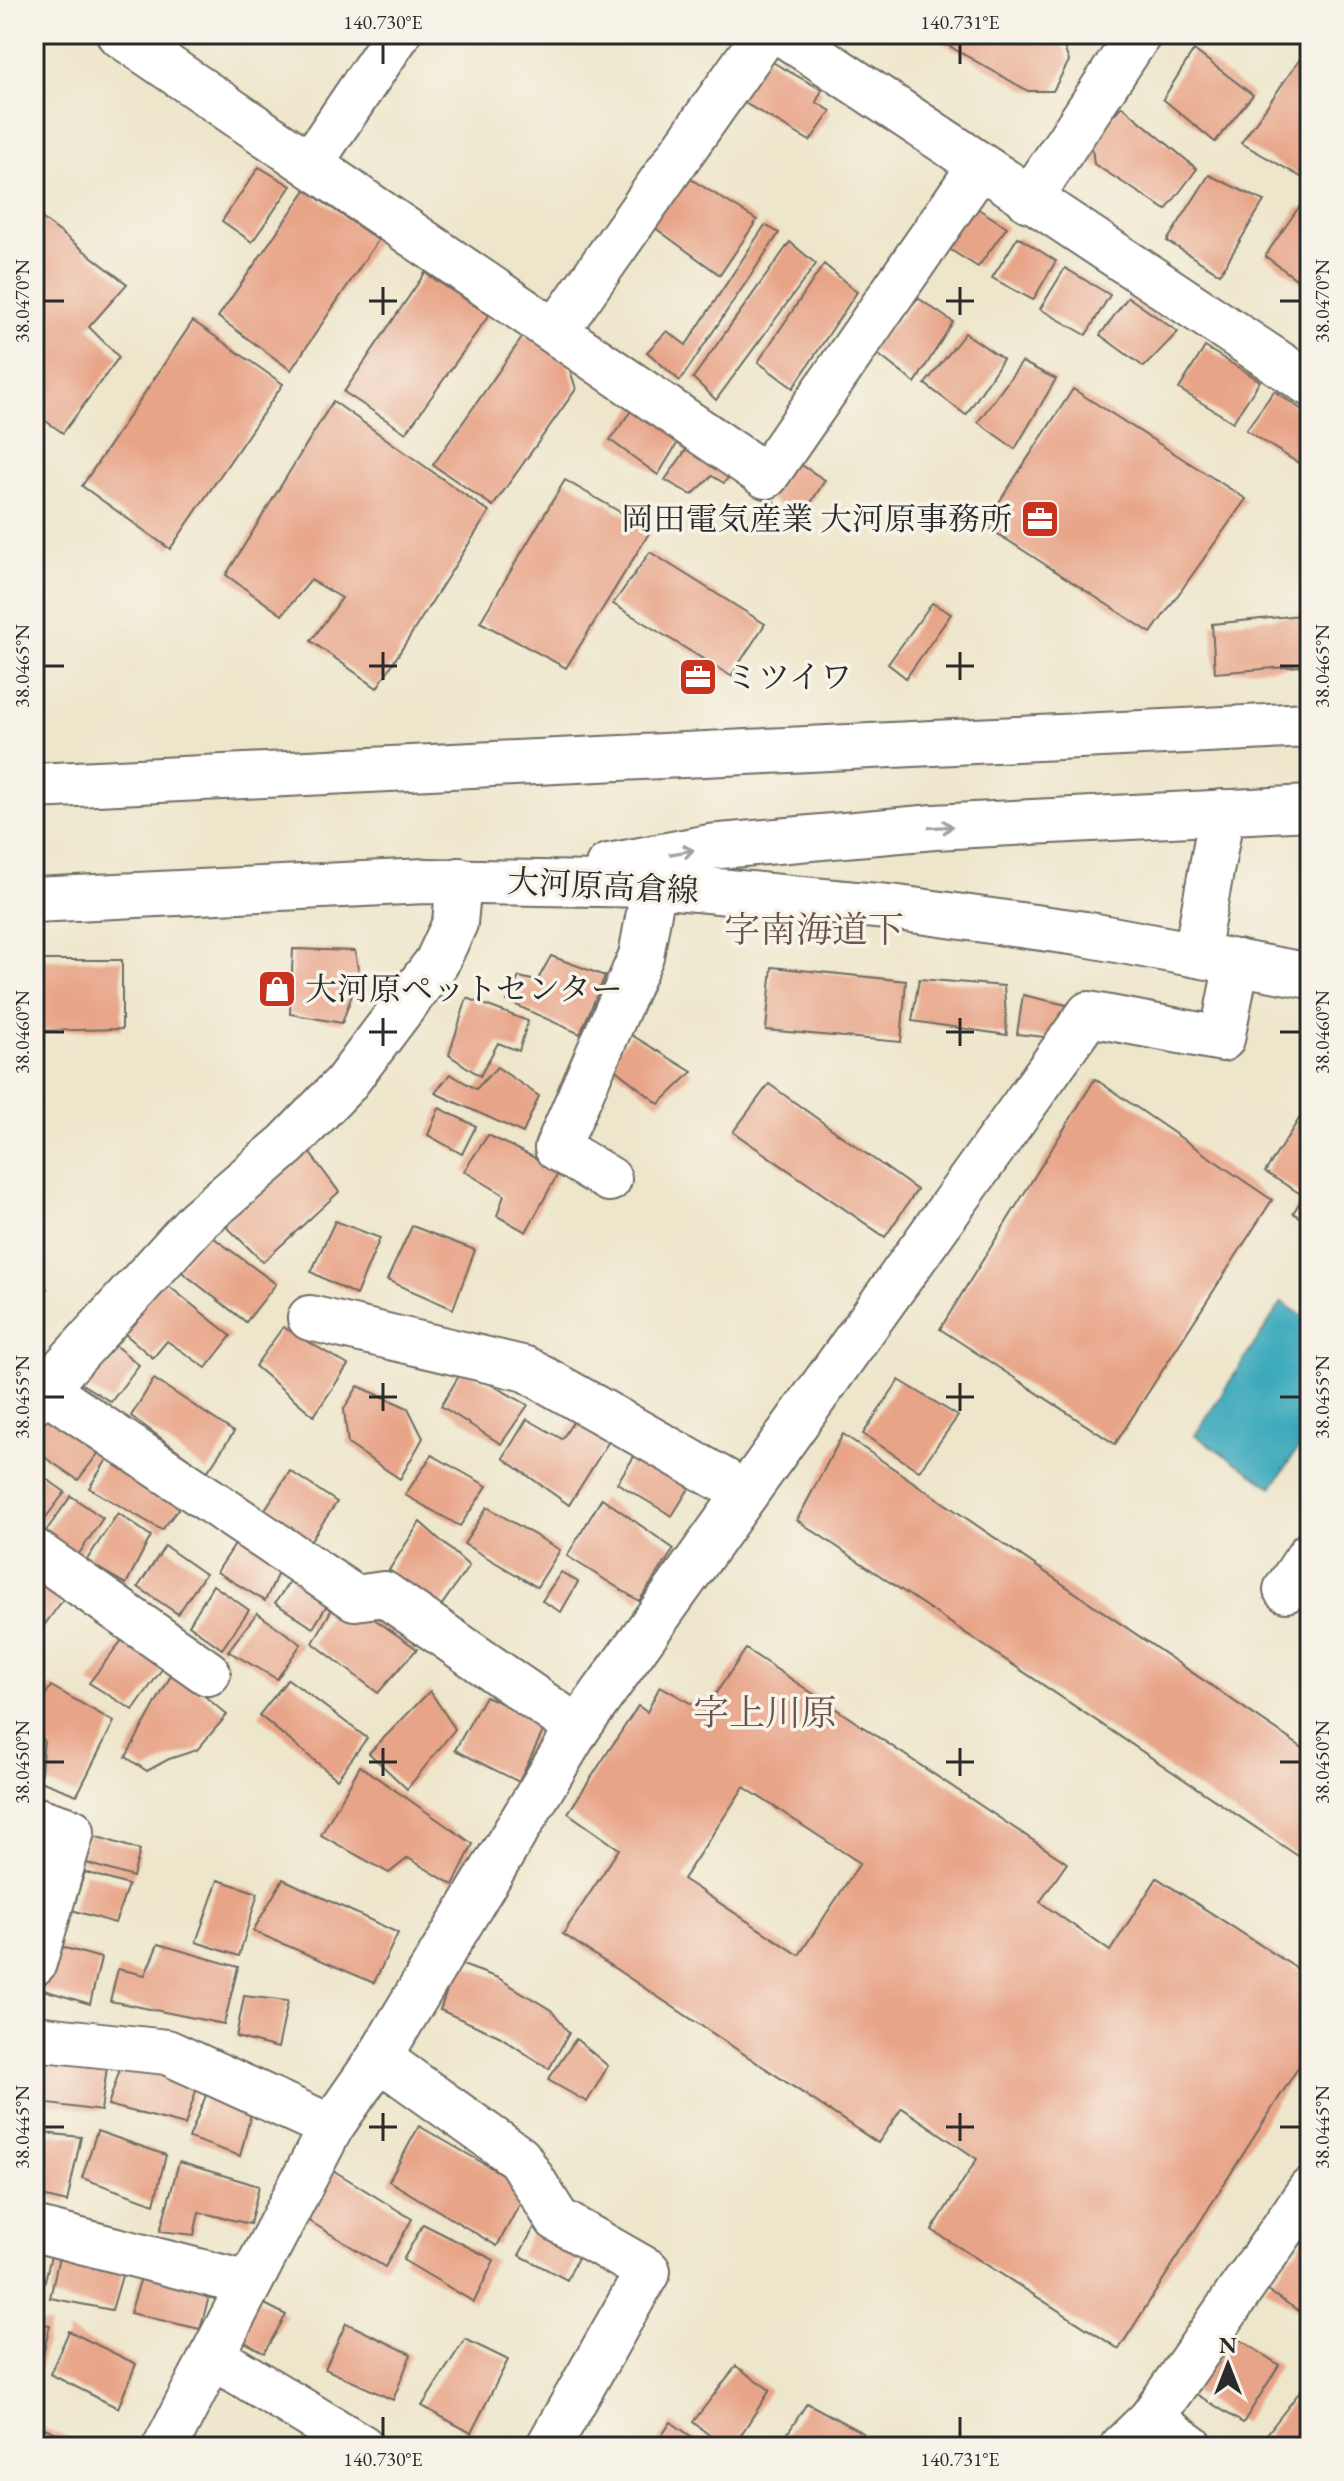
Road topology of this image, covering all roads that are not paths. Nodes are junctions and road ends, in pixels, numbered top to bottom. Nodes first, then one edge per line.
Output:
1 (119, 34) edge
2 (398, 34) edge
3 (765, 34) edge
4 (783, 34) edge
5 (1139, 34) edge
6 (310, 164) junction
7 (980, 166) junction
8 (1029, 200) junction
9 (556, 331) junction
10 (1310, 384) edge
11 (1310, 725) edge
12 (34, 786) edge
13 (1310, 808) edge
14 (1222, 812) junction
15 (459, 880) junction
16 (523, 882) junction
17 (654, 885) junction
18 (34, 900) edge
19 (1216, 958) junction
20 (1310, 976) edge
21 (609, 1179) dead end
22 (310, 1318) dead end
23 (39, 1395) edge
24 (746, 1493) junction
25 (34, 1551) edge
26 (1310, 1554) edge
27 (1286, 1590) dead end
28 (208, 1673) dead end
29 (578, 1728) junction
30 (34, 1819) edge
31 (34, 1963) edge
32 (34, 2038) edge
33 (379, 2058) junction
34 (331, 2127) junction
35 (1310, 2190) edge
36 (34, 2229) edge
37 (249, 2284) junction
38 (212, 2356) junction
39 (1136, 2433) edge
40 (165, 2447) edge
41 (362, 2447) edge
42 (548, 2447) edge
43 (1191, 2447) edge

1 - 6 street
2 - 6 street
3 - 9 street
4 - 7 street
5 - 8 street
6 - 9 street
7 - 8 street
7 - 9 street
8 - 10 street
11 - 12 street
13 - 14 street
16 -> 14 street
14 - 19 street
15 - 16 street, 大河原高倉線
15 - 18 street, 大河原高倉線
15 - 23 street
16 - 17 street, 大河原高倉線
17 - 19 street, 大河原高倉線
17 - 21 street
19 - 20 street, 大河原高倉線
19 - 24 street
22 - 24 street
23 - 29 street
24 - 29 street
25 - 28 street
26 - 27 street
29 - 33 street
30 - 31 street
32 - 34 street
33 - 34 street
33 - 42 street
34 - 37 street
35 - 39 street
36 - 37 street
37 - 38 street
38 - 40 street
38 - 41 street
39 - 43 street

